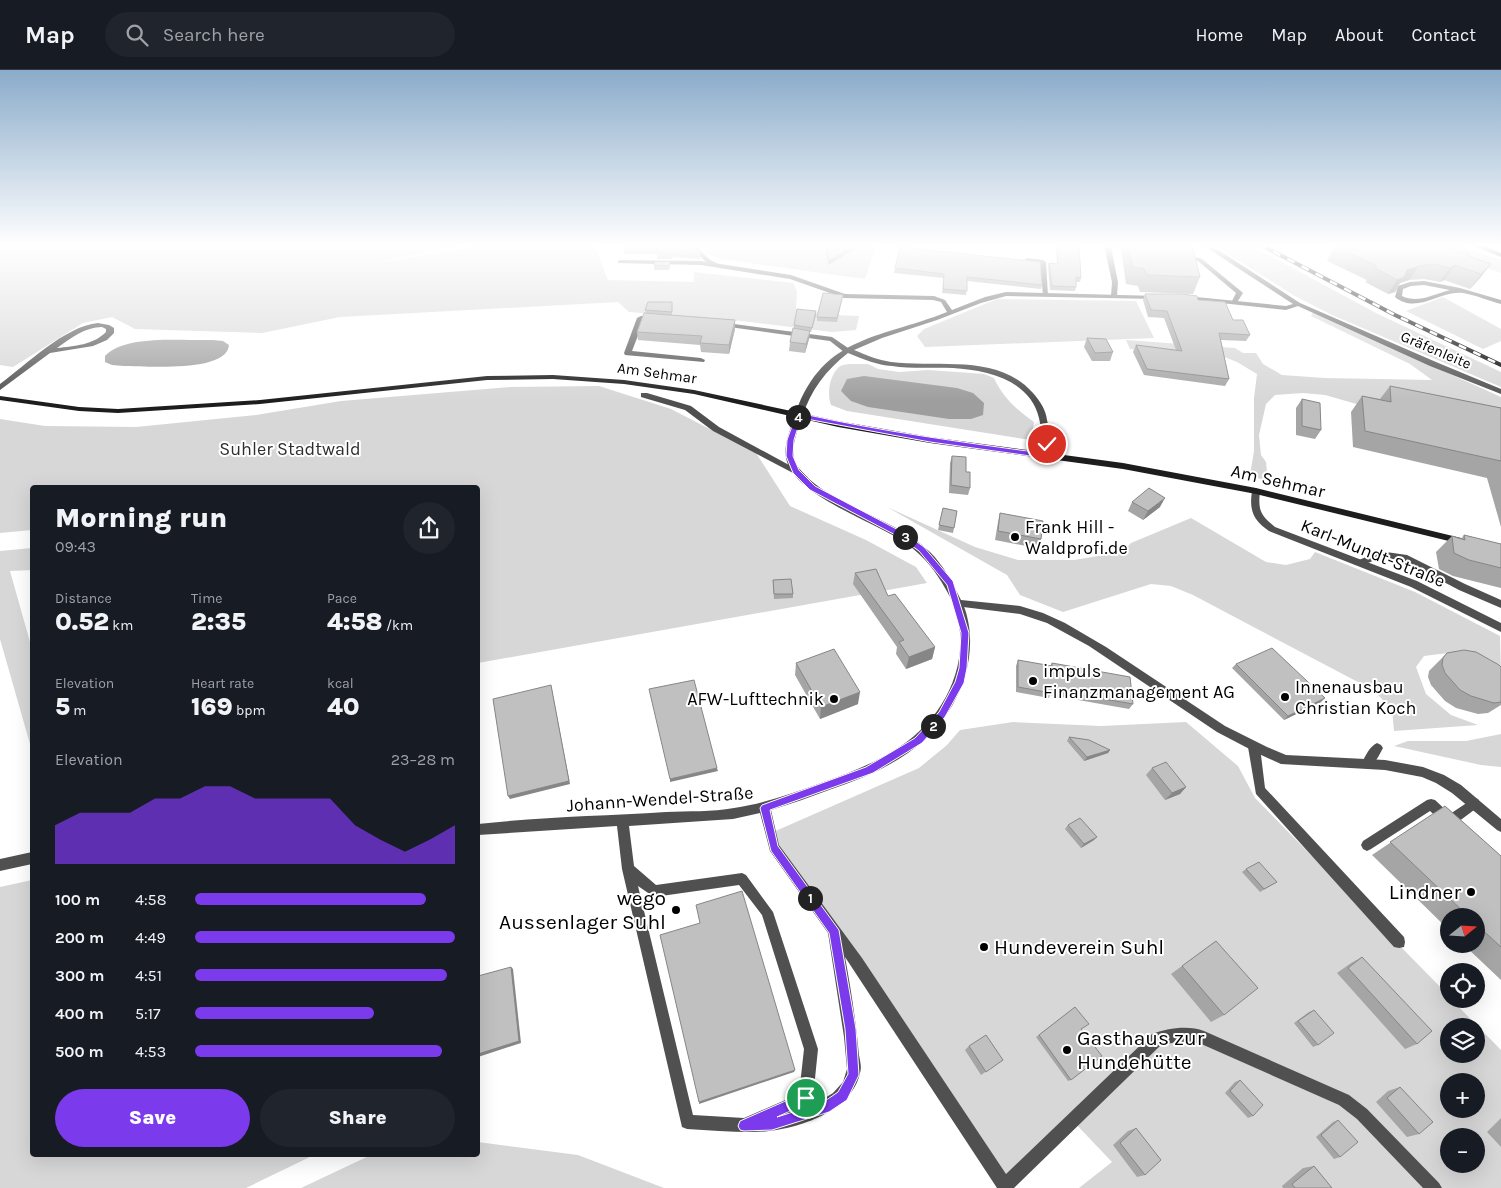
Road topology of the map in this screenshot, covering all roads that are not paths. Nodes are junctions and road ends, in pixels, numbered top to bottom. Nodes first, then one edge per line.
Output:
1 (852, 296) edge
2 (994, 296) edge
3 (1124, 296) edge
4 (1238, 296) edge
5 (1286, 296) edge
6 (1398, 296) edge
7 (1437, 296) edge
8 (1479, 296) edge
9 (1170, 297) edge
10 (1179, 297) edge
11 (1501, 302) edge
12 (1234, 303) junction
13 (1298, 304) junction
14 (952, 313) junction
15 (661, 319) edge
16 (709, 323) edge
17 (847, 350) junction
18 (50, 351) junction
19 (701, 360) dead end
20 (0, 388) edge
21 (1501, 392) edge
22 (644, 395) dead end
23 (0, 398) edge
24 (799, 415) junction
25 (1045, 456) junction
26 (796, 471) junction
27 (1256, 492) junction
28 (1473, 544) edge
29 (1360, 563) junction
30 (958, 603) junction
31 (1501, 604) edge
32 (1501, 628) edge
33 (1254, 747) junction
34 (1377, 748) dead end
35 (1368, 763) junction
36 (1474, 803) junction
37 (765, 808) junction
38 (622, 820) junction
39 (1449, 821) junction
40 (1501, 826) edge
41 (480, 828) edge
42 (1462, 833) edge
43 (1367, 845) dead end
44 (30, 858) edge
45 (0, 865) edge
46 (628, 869) junction
47 (834, 930) junction
48 (1400, 942) dead end
49 (744, 1126) junction
50 (1434, 1188) edge

1 - 14 street
2 - 14 street
3 - 9 street
4 - 12 street
5 - 13 street, Gräfenleite
6 - 7 street
8 - 11 street
10 - 12 street
12 - 13 street
13 - 21 street, Gräfenleite
14 - 17 street
15 - 19 street
16 - 17 street
17 - 24 street
17 - 25 street
18 - 18 street
18 - 20 street
22 - 26 street
23 - 24 main road, Am Sehmar
24 - 25 main road, Am Sehmar
24 - 26 street
25 - 27 main road, Am Sehmar
26 - 30 street, Johann-Wendel-Straße
27 - 28 main road, Am Sehmar
27 - 29 street, Karl-Mundt-Straße
29 - 31 street
29 - 32 street, Karl-Mundt-Straße
30 - 33 street
30 - 37 street, Johann-Wendel-Straße
33 - 35 street
33 - 48 street
34 - 35 street
35 - 36 street
36 - 39 street
36 - 40 street
37 - 38 street, Johann-Wendel-Straße
37 - 47 street
38 - 41 street, Johann-Wendel-Straße
38 - 46 street
39 - 42 street
39 - 43 street
44 - 45 street
46 - 49 street
46 - 49 street
47 - 49 street
47 - 50 street

